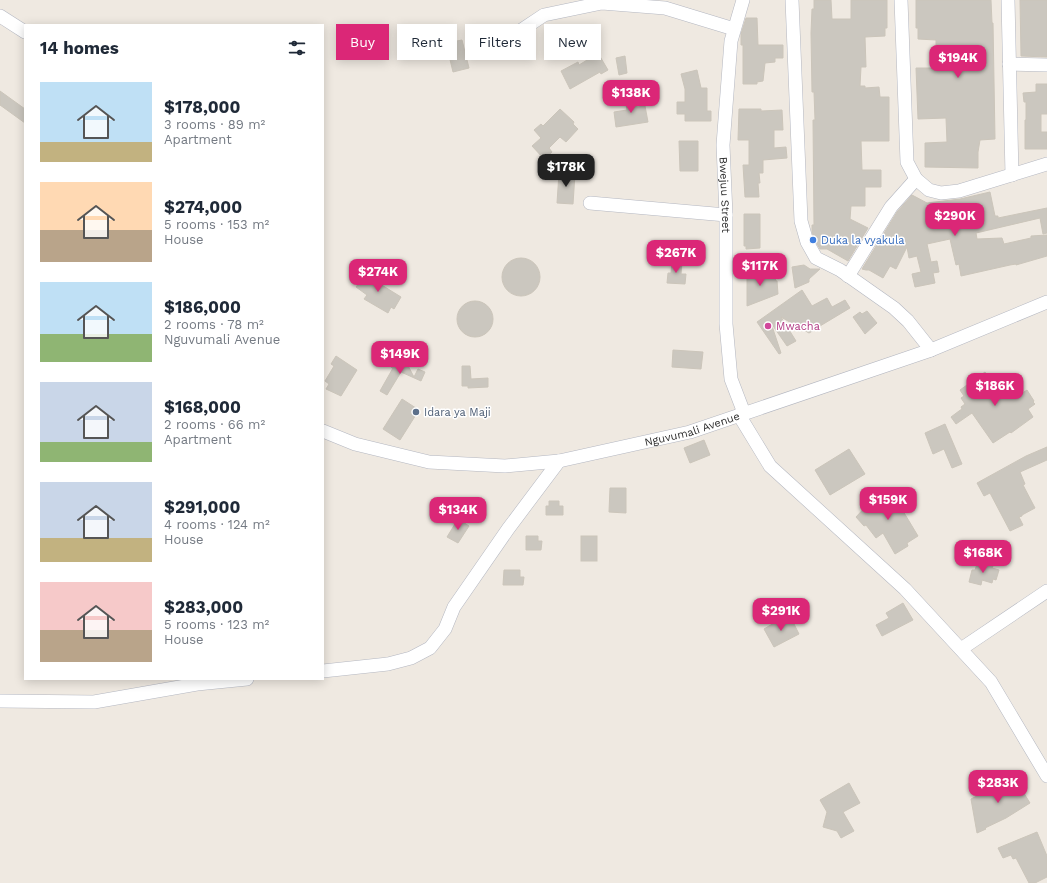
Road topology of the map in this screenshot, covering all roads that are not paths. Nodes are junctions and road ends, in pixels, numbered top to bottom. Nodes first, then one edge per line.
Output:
1 (742, 0) edge
2 (792, 0) edge
3 (901, 0) edge
4 (1008, 0) edge
5 (0, 16) edge
6 (530, 24) edge
7 (734, 29) junction
8 (24, 31) edge
9 (1009, 64) junction
10 (1047, 65) edge
11 (1047, 164) edge
12 (1012, 175) junction
13 (916, 179) junction
14 (590, 204) dead end
15 (726, 215) junction
16 (848, 276) junction
17 (1047, 302) edge
18 (931, 350) junction
19 (742, 414) junction
20 (324, 431) edge
21 (559, 461) junction
22 (1047, 591) edge
23 (960, 650) junction
24 (324, 671) edge
25 (237, 680) edge
26 (0, 701) edge
27 (1047, 776) edge

1 - 7 street, Bwejuu Street
2 - 16 street
3 - 13 street
4 - 9 street
5 - 8 street
6 - 7 street
7 - 15 street, Bwejuu Street
9 - 10 street
9 - 12 street
11 - 12 street
12 - 13 street
13 - 16 street
14 - 15 street
15 - 19 street, Bwejuu Street
16 - 18 street
17 - 18 street, Nguvumali Avenue
18 - 19 street, Nguvumali Avenue
19 - 21 street, Nguvumali Avenue
19 - 23 street, Bwejuu Street
20 - 21 street, Nguvumali Avenue
21 - 24 street
22 - 23 street
23 - 27 street, Bwejuu Street
25 - 26 street

